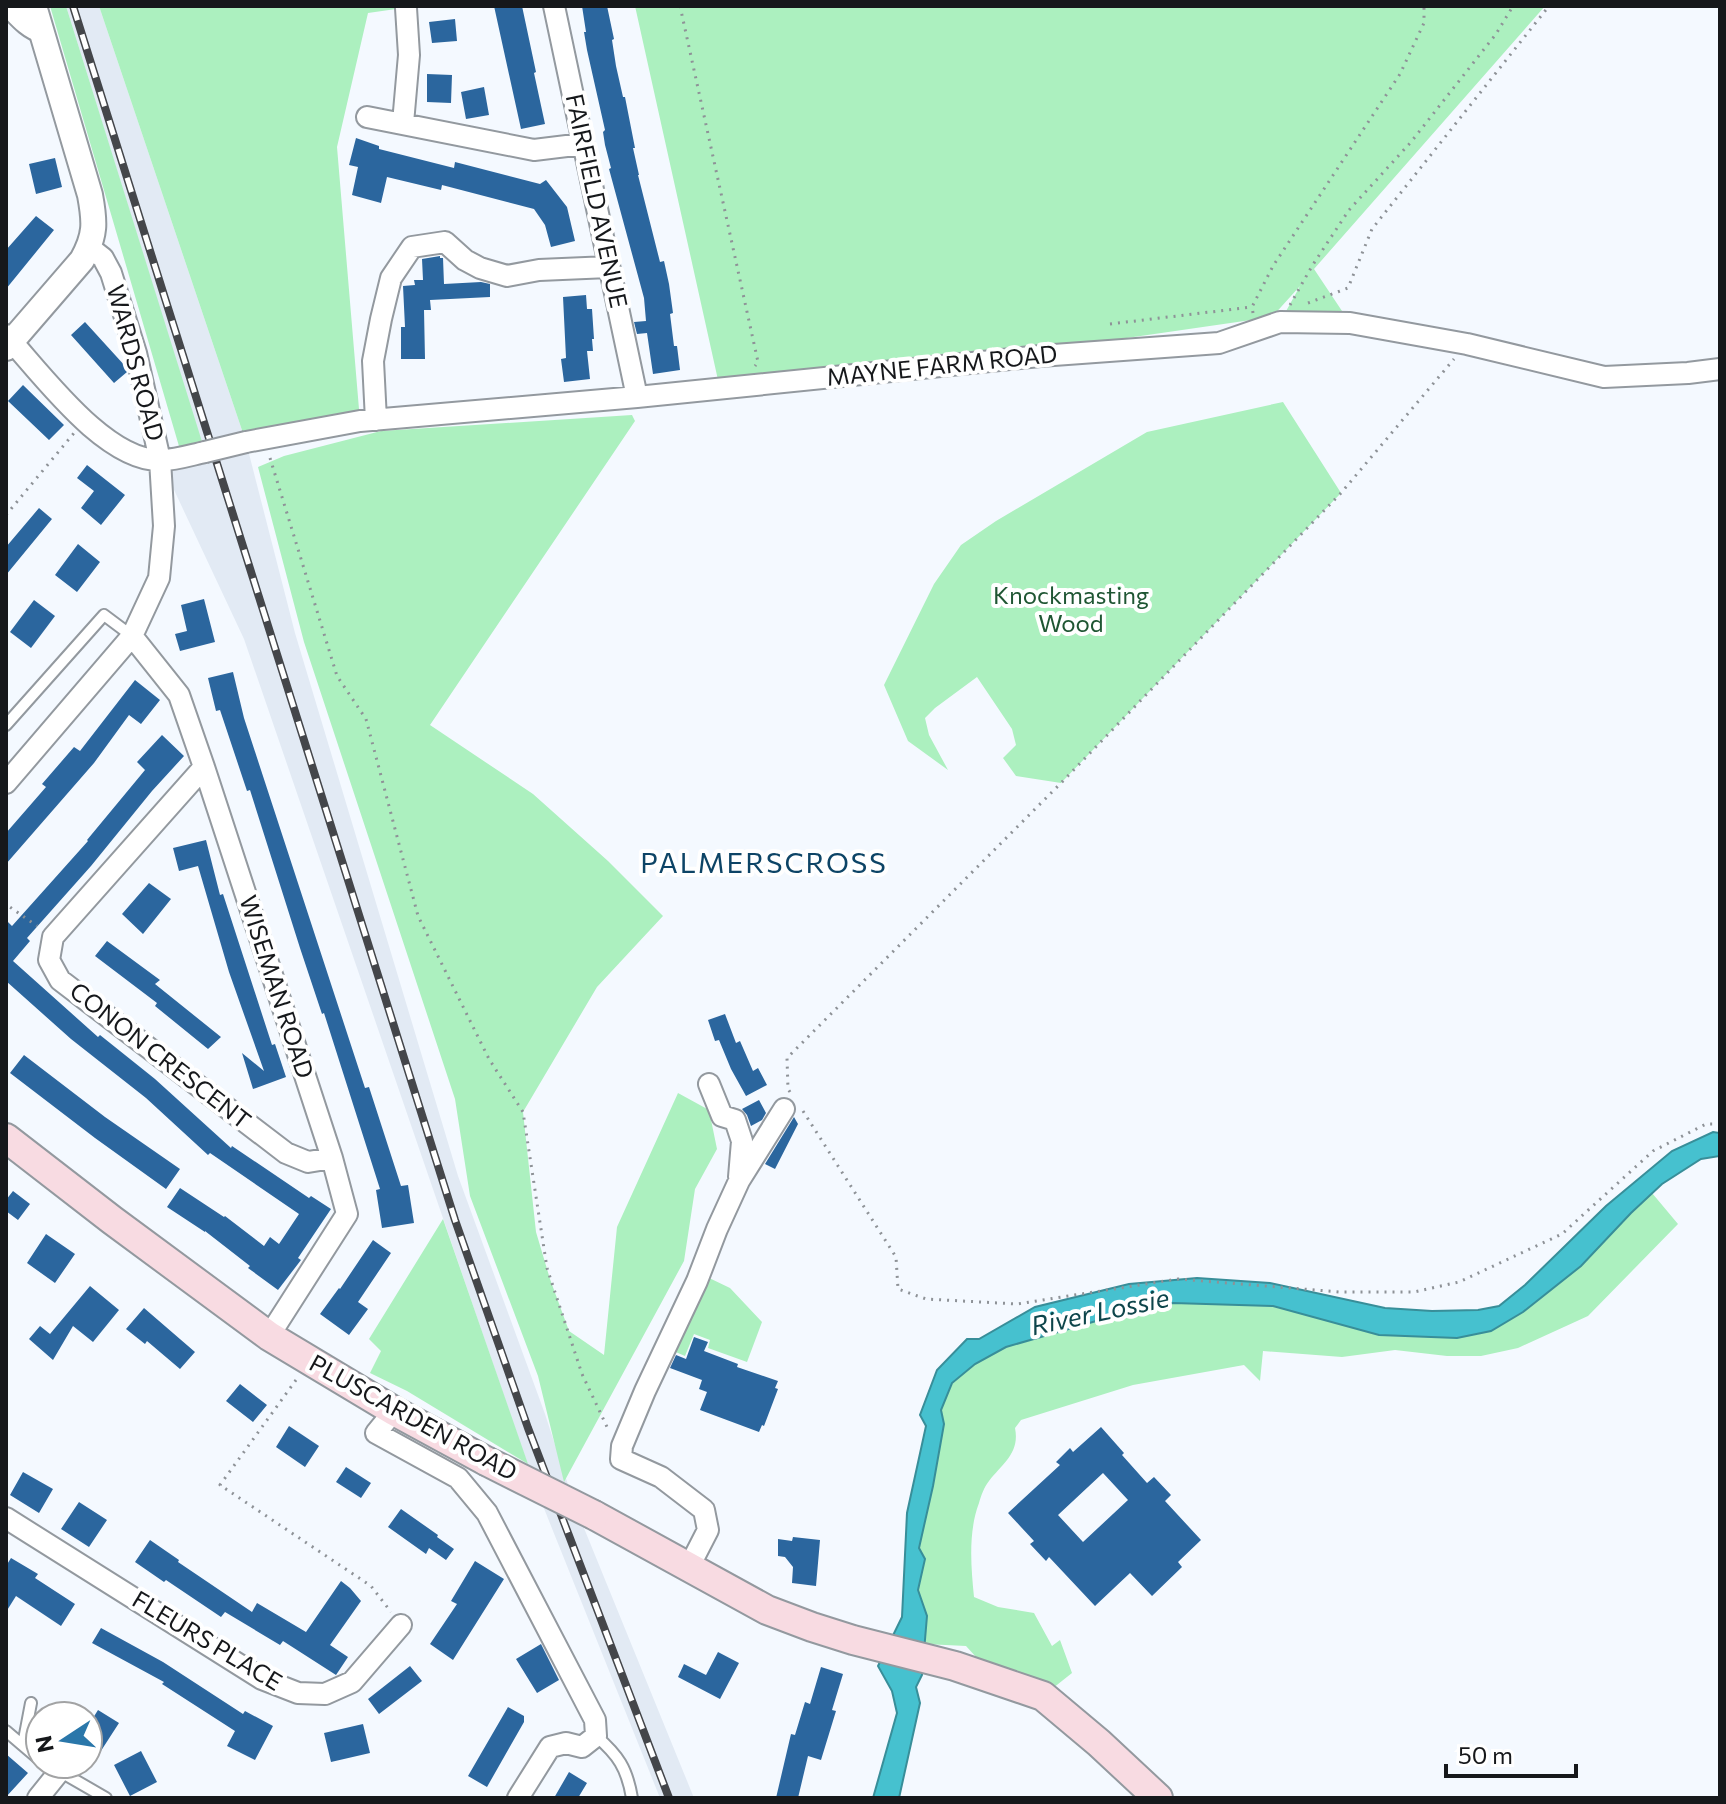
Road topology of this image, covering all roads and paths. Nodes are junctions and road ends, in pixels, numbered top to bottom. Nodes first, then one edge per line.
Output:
1 (8, 6) edge
2 (34, 6) edge
3 (554, 6) edge
4 (680, 6) edge
5 (1424, 6) edge
6 (1513, 6) edge
7 (1549, 6) edge
8 (406, 8) edge
9 (41, 32) junction
10 (367, 117) dead end
11 (403, 123) junction
12 (583, 144) junction
13 (89, 247) junction
14 (609, 267) junction
15 (1252, 307) junction
16 (1110, 324) dead end
17 (1257, 330) junction
18 (8, 342) edge
19 (1467, 344) junction
20 (1720, 369) edge
21 (743, 386) junction
22 (637, 397) junction
23 (376, 420) junction
24 (84, 421) junction
25 (255, 441) junction
26 (160, 460) junction
27 (6, 515) edge
28 (132, 636) junction
29 (6, 725) edge
30 (204, 767) junction
31 (6, 783) edge
32 (6, 901) edge
33 (53, 937) junction
34 (709, 1084) dead end
35 (784, 1109) dead end
36 (1720, 1124) edge
37 (6, 1138) edge
38 (332, 1158) junction
39 (739, 1181) junction
40 (269, 1336) junction
41 (310, 1360) junction
42 (394, 1411) junction
43 (621, 1459) junction
44 (6, 1518) edge
45 (689, 1567) junction
46 (401, 1625) joint
47 (6, 1731) edge
48 (596, 1736) junction
49 (24, 1740) edge
50 (23, 1745) joint
51 (47, 1780) edge
52 (74, 1780) edge
53 (38, 1798) edge
54 (106, 1798) edge
55 (518, 1798) edge
56 (632, 1798) edge
57 (1158, 1798) edge

1 - 9 street
2 - 9 street
3 - 12 street, FAIRFIELD AVENUE
4 - 21 path
5 - 15 path
6 - 7 path
8 - 11 street
9 - 13 street
10 - 11 street
11 - 12 street
12 - 14 street, FAIRFIELD AVENUE
13 - 18 street
13 - 26 street, WARDS ROAD
14 - 22 street, FAIRFIELD AVENUE
14 - 23 street
15 - 16 path
15 - 17 path
17 - 19 street, MAYNE FARM ROAD
17 - 21 street, MAYNE FARM ROAD
18 - 24 street
19 - 20 street, MAYNE FARM ROAD
19 - 36 path
21 - 22 street, MAYNE FARM ROAD
22 - 23 street, MAYNE FARM ROAD
23 - 25 street, MAYNE FARM ROAD
24 - 26 street
24 - 27 path
25 - 26 street, MAYNE FARM ROAD, bridge
25 - 43 path
26 - 28 street, WARDS ROAD
28 - 29 lane
28 - 30 street, WISEMAN ROAD
28 - 31 street, WARDS ROAD
30 - 33 street
30 - 38 street, WISEMAN ROAD
32 - 33 path
33 - 38 street, CONON CRESCENT
34 - 39 street
35 - 39 street
37 - 40 main road, PLUSCARDEN ROAD
38 - 40 street, WISEMAN ROAD
39 - 43 street
40 - 41 main road, PLUSCARDEN ROAD
41 - 42 main road, PLUSCARDEN ROAD
41 - 46 path
42 - 45 main road, PLUSCARDEN ROAD, bridge
42 - 48 street
43 - 45 street
44 - 46 street, FLEURS PLACE
45 - 57 main road, PLUSCARDEN ROAD
47 - 50 lane
48 - 55 street
48 - 56 lane
49 - 50 lane
51 - 53 street
52 - 54 lane

